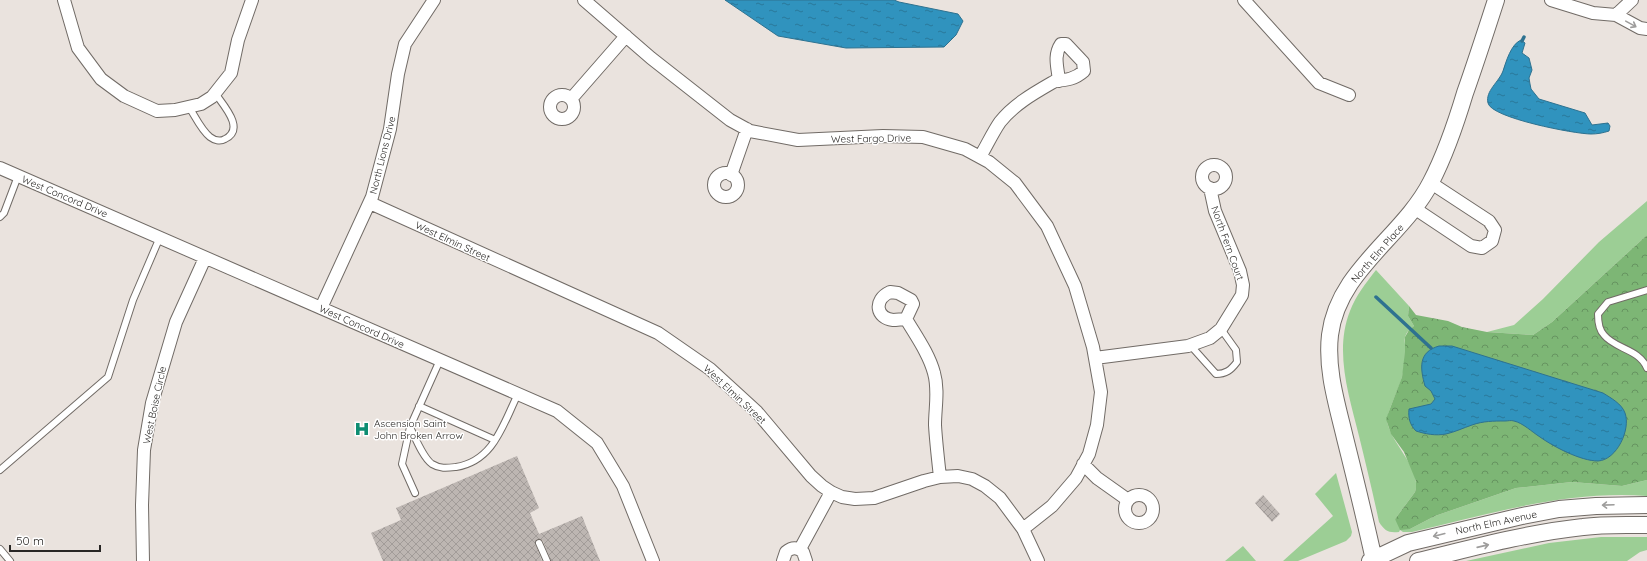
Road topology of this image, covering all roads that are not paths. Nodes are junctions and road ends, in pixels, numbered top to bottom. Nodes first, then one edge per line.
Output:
1 (64, 0) edge
2 (252, 0) edge
3 (434, 0) edge
4 (584, 0) edge
5 (1244, 0) edge
6 (1496, 0) edge
7 (1551, 0) edge
8 (1632, 0) edge
9 (1616, 15) junction
10 (1647, 29) edge
11 (626, 36) junction
12 (1059, 81) dead end
13 (213, 95) junction
14 (1349, 95) dead end
15 (571, 99) dead end
16 (189, 107) junction
17 (747, 129) junction
18 (980, 157) junction
19 (0, 168) edge
20 (731, 175) dead end
21 (18, 176) junction
22 (1431, 183) junction
23 (1210, 188) dead end
24 (370, 203) junction
25 (1414, 208) junction
26 (0, 217) edge
27 (160, 237) junction
28 (205, 258) junction
29 (1647, 290) edge
30 (321, 308) junction
31 (906, 319) dead end
32 (1221, 329) junction
33 (1191, 346) junction
34 (1095, 358) junction
35 (440, 360) junction
36 (1647, 368) edge
37 (518, 394) junction
38 (419, 406) junction
39 (410, 428) junction
40 (496, 440) junction
41 (1083, 464) junction
42 (0, 470) edge
43 (940, 477) junction
44 (831, 492) junction
45 (415, 493) dead end
46 (1128, 500) dead end
47 (1647, 505) edge
48 (1647, 526) edge
49 (1023, 529) junction
50 (539, 543) dead end
51 (0, 549) edge
52 (800, 549) junction
53 (1372, 560) edge
54 (10, 561) edge
55 (143, 561) edge
56 (547, 561) edge
57 (653, 561) edge
58 (783, 561) edge
59 (806, 561) edge
60 (1038, 561) edge
61 (1397, 561) edge
62 (1418, 561) edge

1 - 16 street
2 - 13 street
3 - 24 street, North Lions Drive
4 - 11 street, West Fargo Drive
5 - 14 street
6 - 22 street, North Elm Place
7 - 9 street
8 - 9 street
9 -> 10 street
11 - 15 street
11 - 17 street, West Fargo Drive
12 - 18 street
13 - 16 street
13 - 16 lane
17 - 18 street, West Fargo Drive
17 - 20 street
18 - 34 street, West Fargo Drive
19 - 21 street, West Concord Drive
21 - 26 lane
21 - 27 street, West Concord Drive
22 - 25 street, North Elm Place
22 - 25 street
23 - 32 street, North Fern Court
24 - 30 street, North Lions Drive
24 - 44 street, West Elmin Street
25 - 53 street, North Elm Place
27 - 28 street, West Concord Drive
27 - 42 lane
28 - 30 street, West Concord Drive
28 - 55 street, West Boise Circle
29 - 36 lane
30 - 35 street, West Concord Drive
31 - 43 street
32 - 33 street, North Fern Court
32 - 33 lane
33 - 34 street, North Fern Court
34 - 41 street, West Fargo Drive
35 - 37 street, West Concord Drive
35 - 38 lane
37 - 40 lane
37 - 57 street, West Concord Drive
38 - 39 lane
38 - 40 lane
39 - 40 lane
39 - 45 lane
41 - 46 street
41 - 49 street, West Fargo Drive
43 - 44 street, West Elmin Street
43 - 49 street, West Elmin Street
44 - 52 street
47 -> 53 street, North Elm Avenue
62 -> 48 street, North Elm Avenue
49 - 60 street, West Elmin Street
50 - 56 lane
51 - 54 lane
52 - 58 street
52 - 59 street
53 - 61 street

